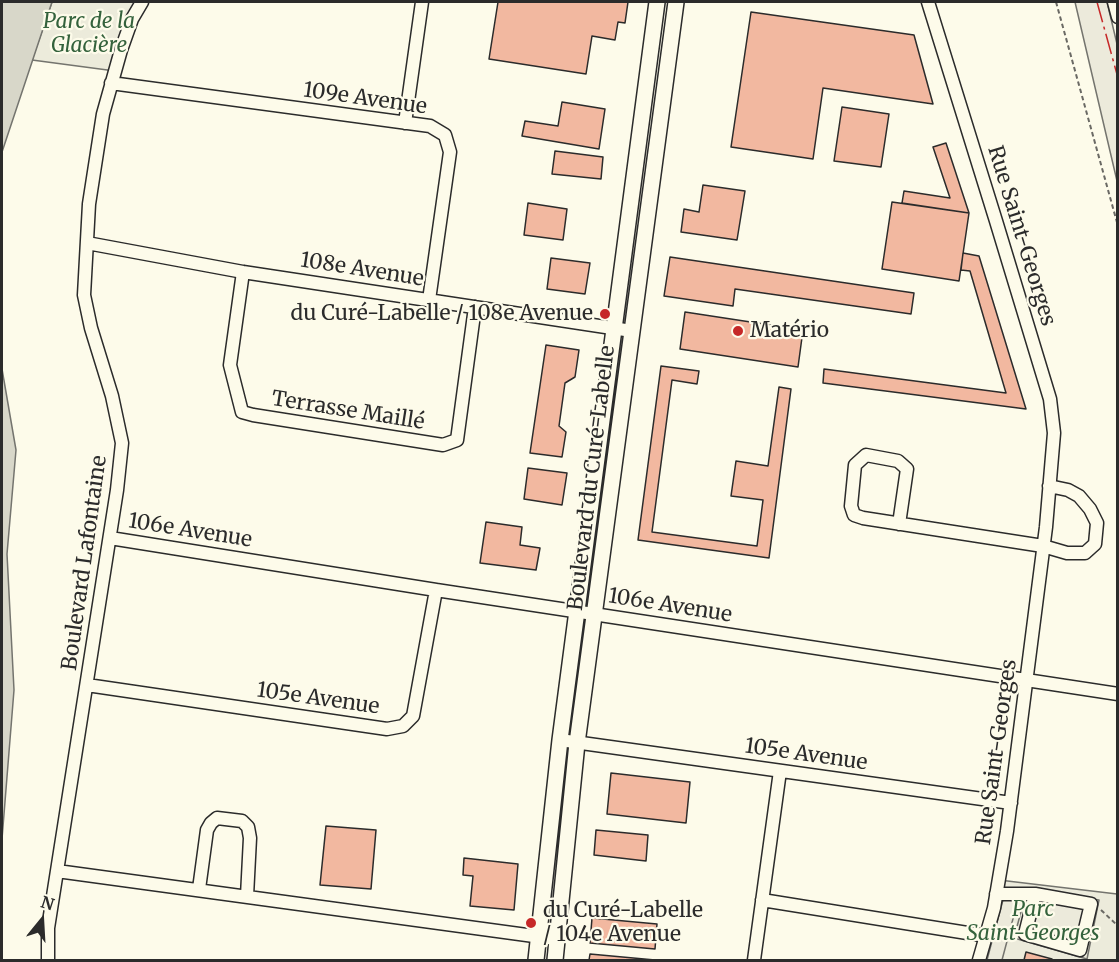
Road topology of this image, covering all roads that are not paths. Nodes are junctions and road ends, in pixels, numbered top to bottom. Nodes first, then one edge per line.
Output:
1 (142, 2) edge
2 (422, 2) edge
3 (657, 2) edge
4 (676, 2) edge
5 (928, 2) edge
6 (1114, 2) edge
7 (1118, 17) edge
8 (111, 83) junction
9 (646, 94) junction
10 (664, 96) junction
11 (405, 123) junction
12 (87, 243) junction
13 (243, 272) junction
14 (429, 300) junction
15 (475, 308) junction
16 (615, 329) junction
17 (632, 331) junction
18 (1049, 486) junction
19 (899, 524) junction
20 (110, 538) junction
21 (1043, 546) junction
22 (436, 590) junction
23 (576, 611) junction
24 (595, 614) junction
25 (1027, 680) junction
26 (87, 685) junction
27 (1118, 694) edge
28 (560, 740) junction
29 (578, 743) junction
30 (780, 771) junction
31 (1011, 803) junction
32 (57, 871) junction
33 (199, 889) junction
34 (996, 894) junction
35 (1035, 894) junction
36 (247, 896) junction
37 (762, 900) junction
38 (986, 936) junction
39 (538, 937) junction
40 (556, 939) junction
41 (48, 960) edge
42 (536, 960) edge
43 (555, 960) edge
44 (754, 960) edge
45 (979, 960) edge

1 - 8 street, Boulevard Lafontaine
2 - 11 street
3 - 9 main road, Boulevard du Curé-Labelle
4 - 10 main road, Boulevard du Curé-Labelle
5 - 18 street, Rue Saint-Georges
6 - 7 street
8 - 11 street, 109e Avenue
8 - 12 street, Boulevard Lafontaine
9 - 10 main road
9 - 16 main road, Boulevard du Curé-Labelle
10 - 17 main road, Boulevard du Curé-Labelle
11 - 14 street, 109e Avenue
12 - 13 street, 108e Avenue
12 - 20 street, Boulevard Lafontaine
13 - 14 street, 108e Avenue
13 - 15 street, Terrasse Maillé
14 - 15 street, 108e Avenue
15 - 16 street, 108e Avenue
16 - 17 street, 108e Avenue
16 - 23 main road, Boulevard du Curé-Labelle
17 - 24 main road, Boulevard du Curé-Labelle
18 - 21 street, Rue Saint-Georges
18 - 21 street
19 - 19 street
19 - 21 street
20 - 22 street, 106e Avenue
20 - 26 street, Boulevard Lafontaine
21 - 25 street, Rue Saint-Georges
22 - 23 street, 106e Avenue
22 - 26 street, 105e Avenue
23 - 24 street, 106e Avenue
23 - 28 main road, Boulevard du Curé-Labelle
24 - 25 street, 106e Avenue
24 - 29 main road, Boulevard du Curé-Labelle
25 - 27 street, 106e Avenue
25 - 31 street, Rue Saint-Georges
26 - 32 street, Boulevard Lafontaine
28 - 29 street, 105e Avenue
28 - 39 main road, Boulevard du Curé-Labelle
29 - 30 street, 105e Avenue
29 - 40 main road, Boulevard du Curé-Labelle
30 - 31 street, 105e Avenue
30 - 37 street
31 - 34 street, Rue Saint-Georges
32 - 33 street
32 - 41 street, Boulevard Lafontaine
33 - 36 street
33 - 36 street
34 - 35 street
34 - 38 street, Rue Saint-Georges
35 - 35 street
36 - 39 street
37 - 38 street
37 - 44 street
38 - 45 street, Rue Saint-Georges
39 - 40 street
39 - 42 main road, Boulevard du Curé-Labelle
40 - 43 main road, Boulevard du Curé-Labelle

